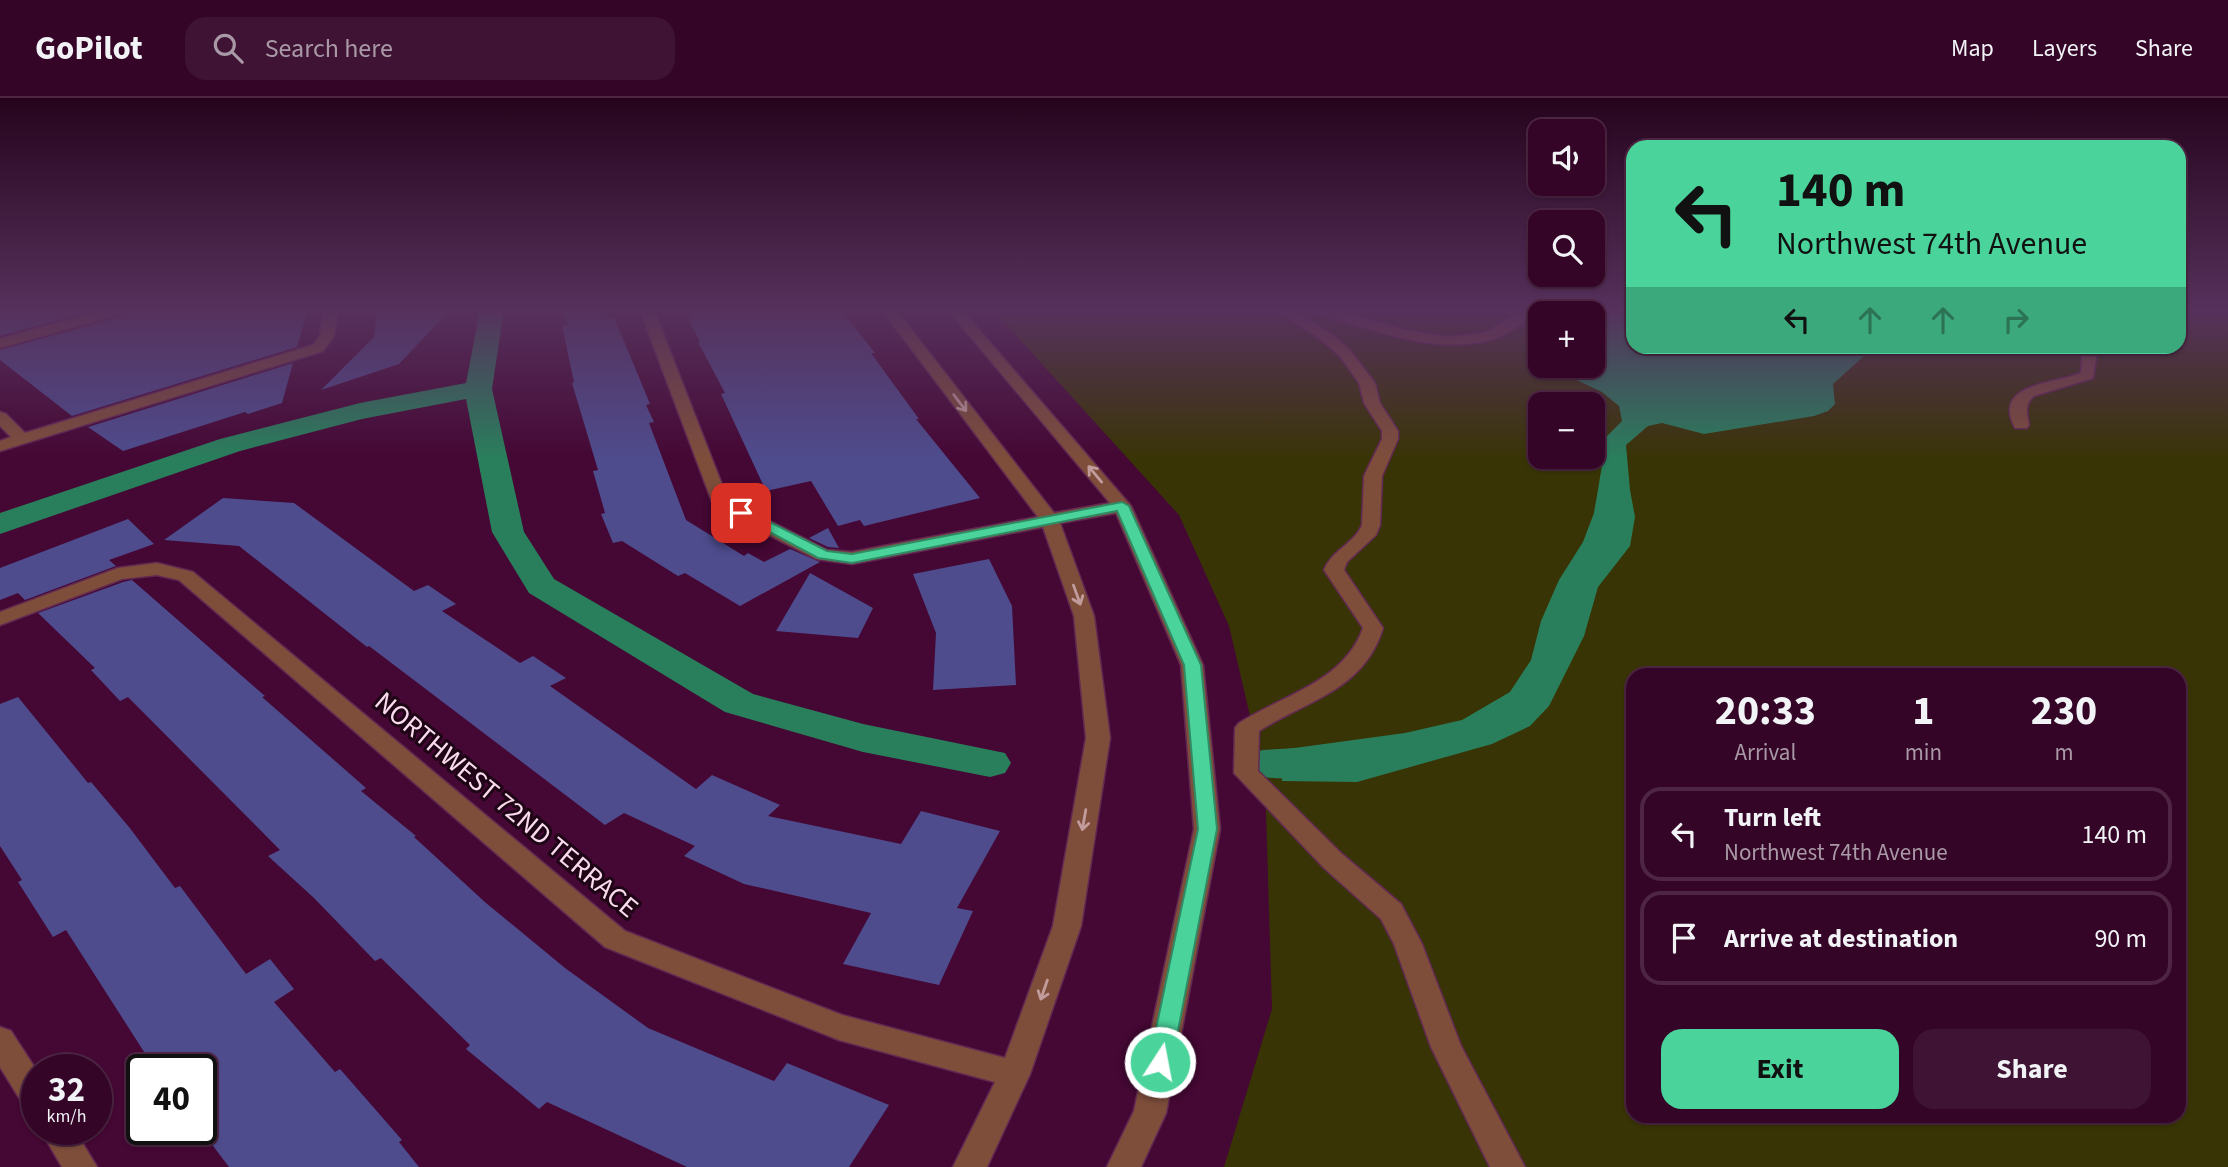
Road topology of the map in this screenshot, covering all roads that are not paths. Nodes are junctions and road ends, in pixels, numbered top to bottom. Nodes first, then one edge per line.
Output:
1 (279, 360) edge
2 (666, 360) edge
3 (927, 360) edge
4 (998, 360) edge
5 (1350, 360) edge
6 (2089, 360) edge
7 (0, 417) edge
8 (2021, 425) dead end
9 (22, 439) junction
10 (0, 446) edge
11 (1122, 506) junction
12 (1050, 520) junction
13 (0, 620) edge
14 (0, 1040) edge
15 (21, 1073) edge
16 (1015, 1074) junction
17 (65, 1145) edge
18 (79, 1167) edge
19 (970, 1167) edge
20 (1124, 1167) edge
21 (1508, 1167) edge

1 - 9 street
2 - 12 street
3 -> 12 street
11 -> 4 street
5 - 21 street
6 - 8 street
7 - 9 street
9 - 10 street
11 - 12 street
11 - 20 street
12 -> 16 street
13 - 16 street, NORTHWEST 72ND TERRACE
14 - 15 street
16 - 19 street
17 - 18 street

